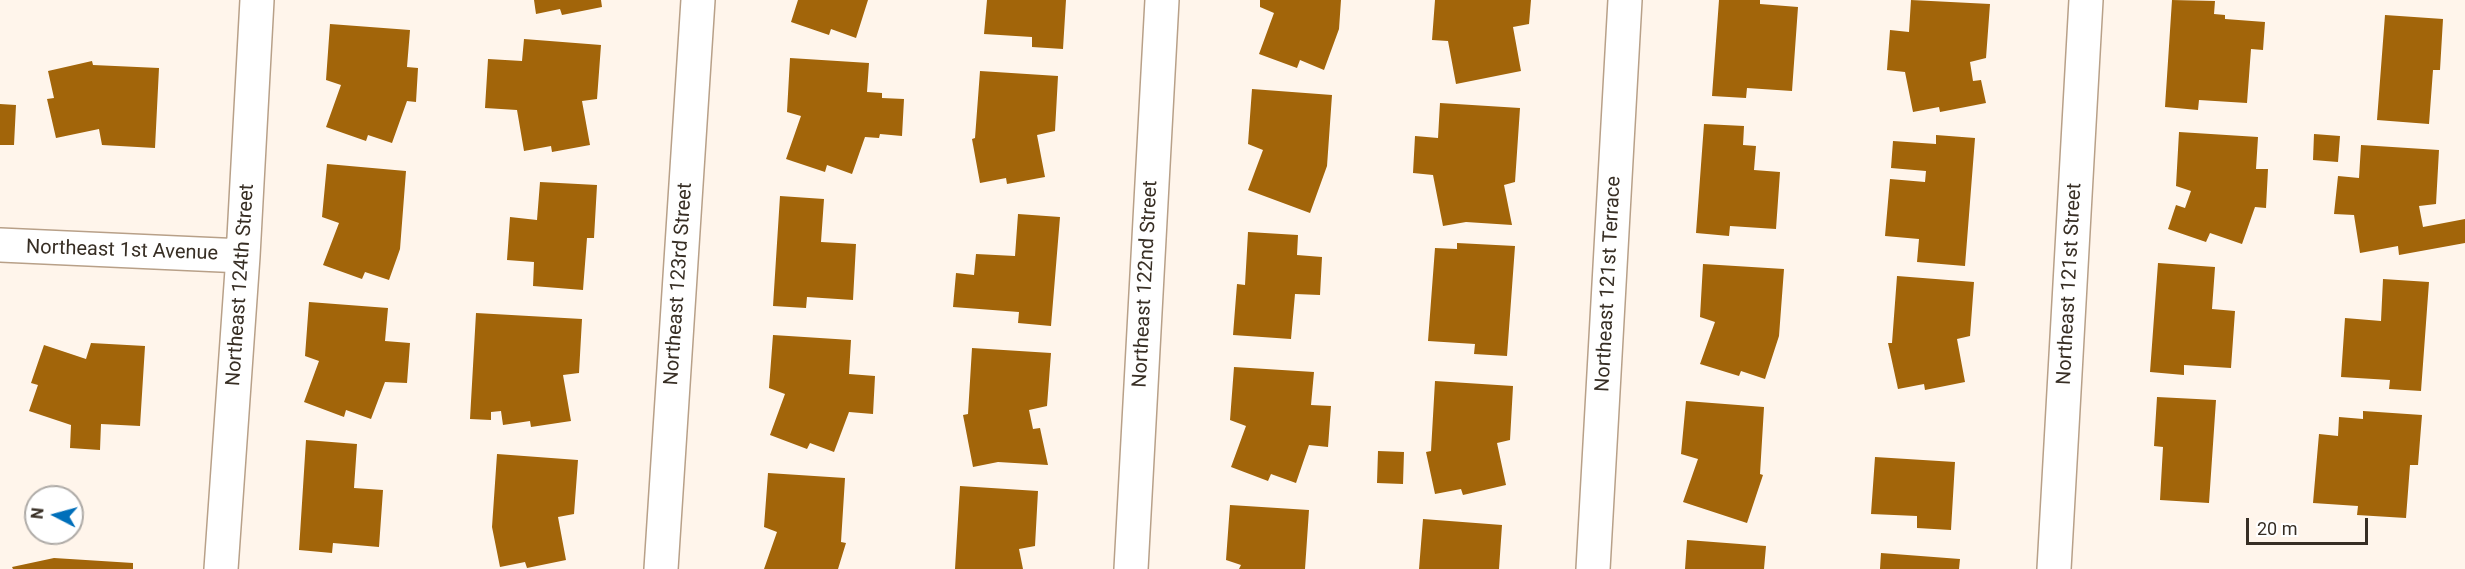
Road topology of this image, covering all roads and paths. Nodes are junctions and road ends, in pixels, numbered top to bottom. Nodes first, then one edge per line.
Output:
1 (257, 0) edge
2 (698, 0) edge
3 (1162, 0) edge
4 (1625, 0) edge
5 (2086, 0) edge
6 (0, 245) edge
7 (243, 256) junction
8 (221, 569) edge
9 (661, 569) edge
10 (1131, 569) edge
11 (1593, 569) edge
12 (2055, 569) edge

1 - 7 street, Northeast 124th Street
2 - 9 street, Northeast 123rd Street
3 - 10 street, Northeast 122nd Street
4 - 11 street, Northeast 121st Terrace
5 - 12 street, Northeast 121st Street
6 - 7 street, Northeast 1st Avenue
7 - 8 street, Northeast 124th Street

